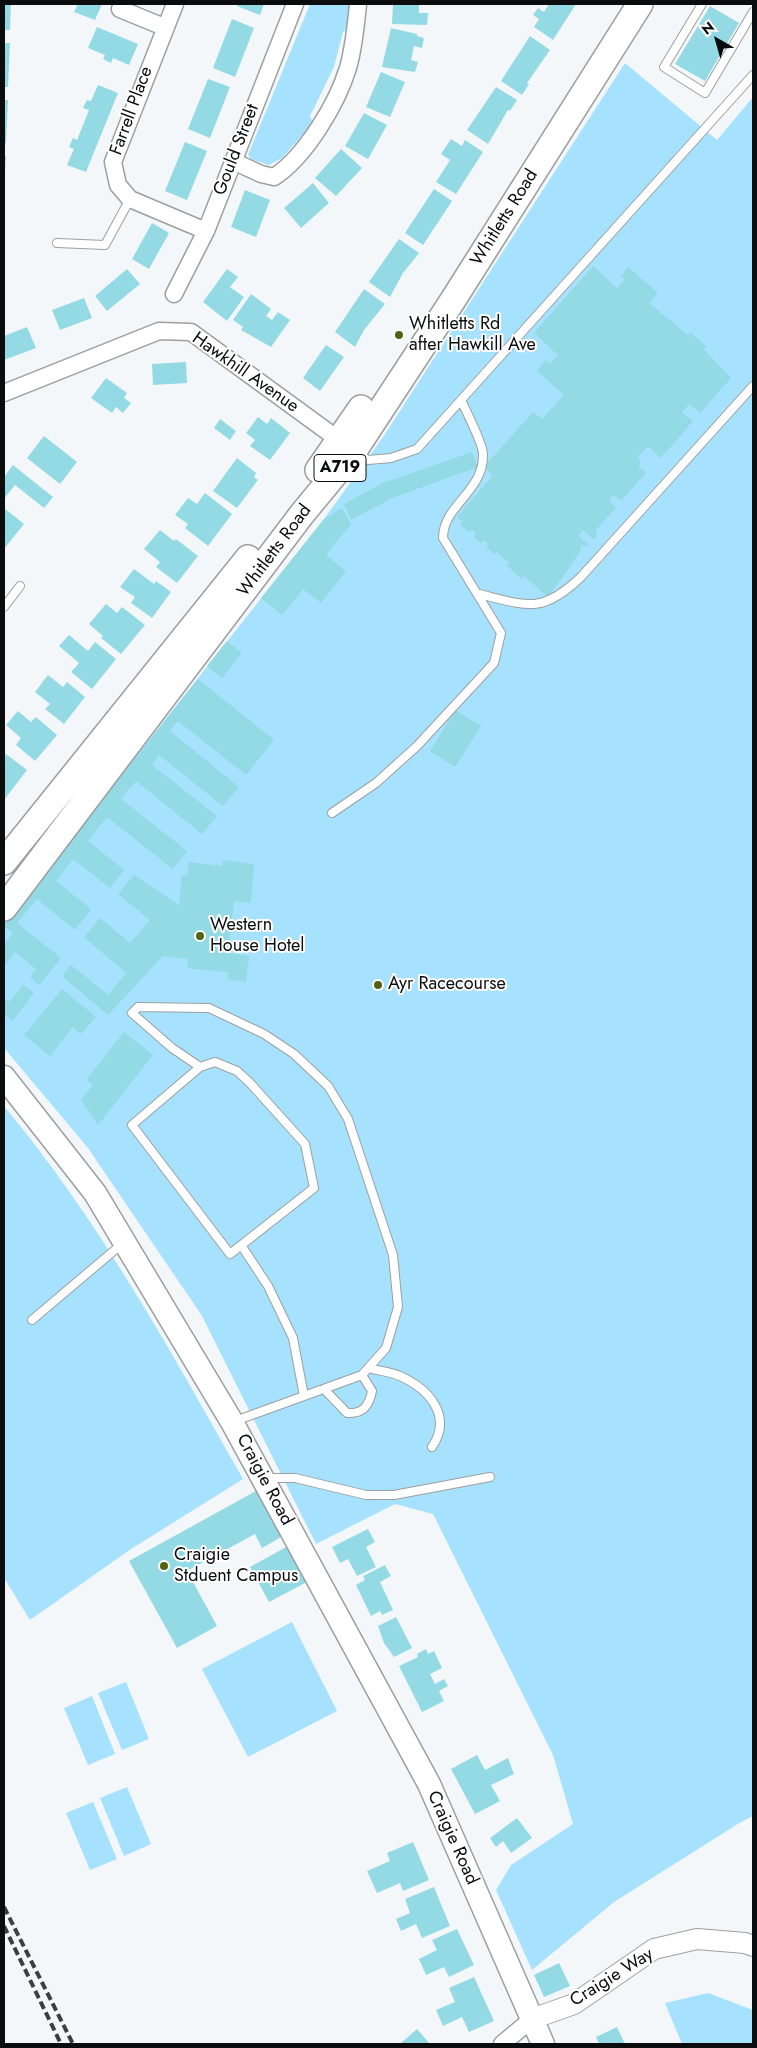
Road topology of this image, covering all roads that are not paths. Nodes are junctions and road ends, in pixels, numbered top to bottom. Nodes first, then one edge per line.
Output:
1 (175, 4) edge
2 (295, 4) edge
3 (358, 4) edge
4 (622, 4) edge
5 (640, 4) edge
6 (702, 4) edge
7 (120, 9) dead end
8 (753, 13) edge
9 (164, 28) junction
10 (753, 75) edge
11 (233, 161) junction
12 (130, 199) junction
13 (206, 231) junction
14 (57, 243) dead end
15 (174, 294) dead end
16 (753, 386) edge
17 (4, 394) edge
18 (461, 400) junction
19 (346, 446) junction
20 (20, 586) dead end
21 (480, 594) junction
22 (4, 607) edge
23 (332, 813) dead end
24 (4, 862) edge
25 (4, 908) edge
26 (200, 1067) junction
27 (4, 1077) edge
28 (124, 1242) junction
29 (241, 1245) junction
30 (32, 1320) dead end
31 (369, 1368) junction
32 (362, 1376) junction
33 (324, 1389) junction
34 (304, 1396) junction
35 (232, 1422) junction
36 (432, 1447) dead end
37 (263, 1477) junction
38 (490, 1477) dead end
39 (753, 1946) edge
40 (532, 2019) junction
41 (502, 2044) edge
42 (543, 2044) edge

1 - 9 street, Farrell Place
2 - 11 street, Gould Street
3 - 11 street
4 - 19 main road, Whitletts Road / A719
5 - 19 main road, Whitletts Road / A719
6 - 8 lane
7 - 9 street
9 - 12 street, Farrell Place
10 - 18 lane
11 - 13 street, Gould Street
12 - 13 street
12 - 14 lane
13 - 15 street, Gould Street
16 - 21 lane
17 - 19 street, Hawkhill Avenue
18 - 19 lane
18 - 21 lane
19 - 24 main road, Whitletts Road / A719
19 - 25 main road, Whitletts Road / A719
20 - 22 lane
21 - 23 lane
26 - 29 lane
26 - 29 lane
26 - 31 lane
27 - 28 main road, Craigie Road
28 - 30 lane
28 - 35 main road, Craigie Road
29 - 34 lane
31 - 32 lane
31 - 36 lane
32 - 33 lane
32 - 33 lane
33 - 34 lane
34 - 35 lane
35 - 37 main road, Craigie Road
37 - 38 lane
37 - 40 main road, Craigie Road
39 - 40 street, Craigie Way
40 - 41 street
40 - 42 main road, Craigie Road

